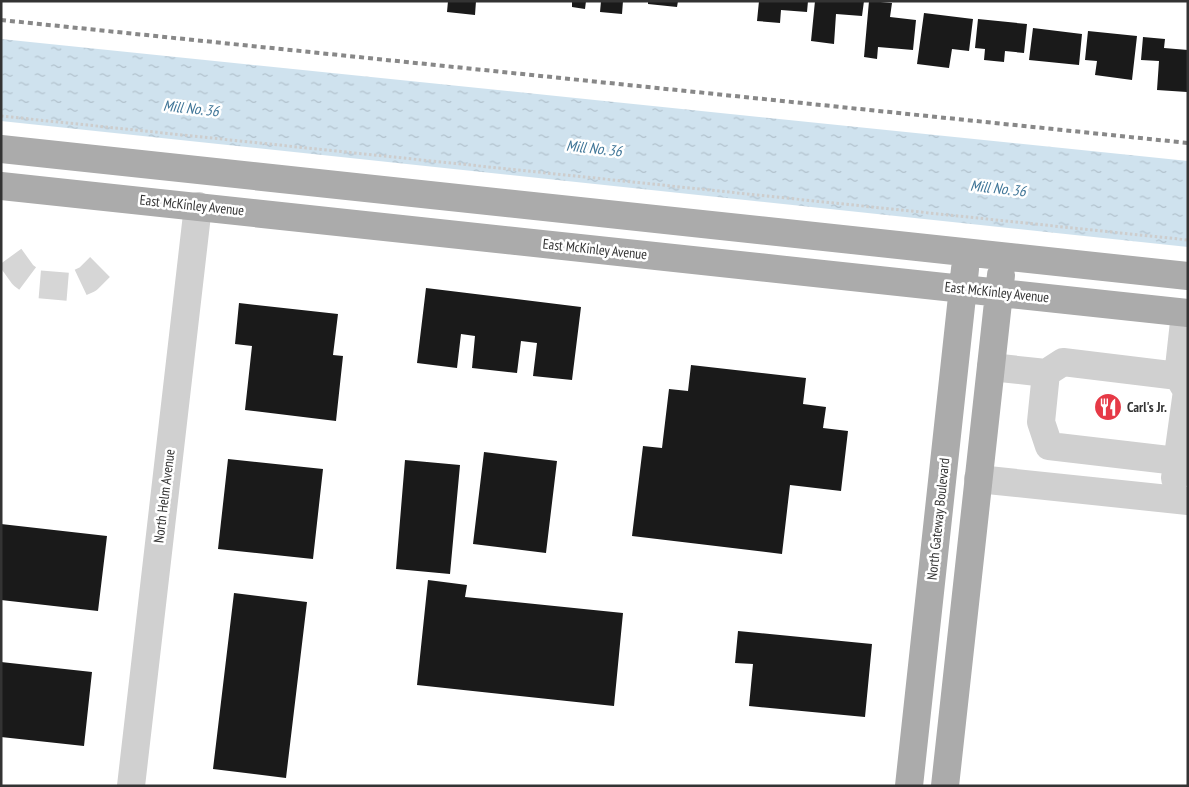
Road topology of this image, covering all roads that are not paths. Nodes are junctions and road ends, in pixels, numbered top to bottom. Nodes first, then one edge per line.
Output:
1 (1, 149) edge
2 (1, 186) edge
3 (444, 197) junction
4 (198, 206) junction
5 (967, 253) junction
6 (1003, 256) junction
7 (1188, 276) edge
8 (963, 288) junction
9 (999, 293) junction
10 (1186, 313) edge
11 (991, 367) junction
12 (1046, 373) junction
13 (1178, 376) junction
14 (1177, 461) junction
15 (978, 479) junction
16 (1180, 500) edge
17 (131, 786) edge
18 (909, 786) edge
19 (944, 786) edge

1 - 3 main road
2 - 4 main road, East McKinley Avenue
3 - 4 main road
3 - 5 main road
4 - 8 main road, East McKinley Avenue
4 - 17 street, North Helm Avenue
5 - 6 main road
5 - 8 main road, North Gateway Boulevard
6 - 7 main road
6 - 9 main road
8 - 9 main road, East McKinley Avenue
8 - 18 main road, North Gateway Boulevard
9 - 10 main road, East McKinley Avenue
9 - 11 main road
10 - 13 street
11 - 12 street
11 - 15 main road
12 - 13 street
12 - 14 street
13 - 14 street
14 - 16 street
15 - 16 street
15 - 19 main road

